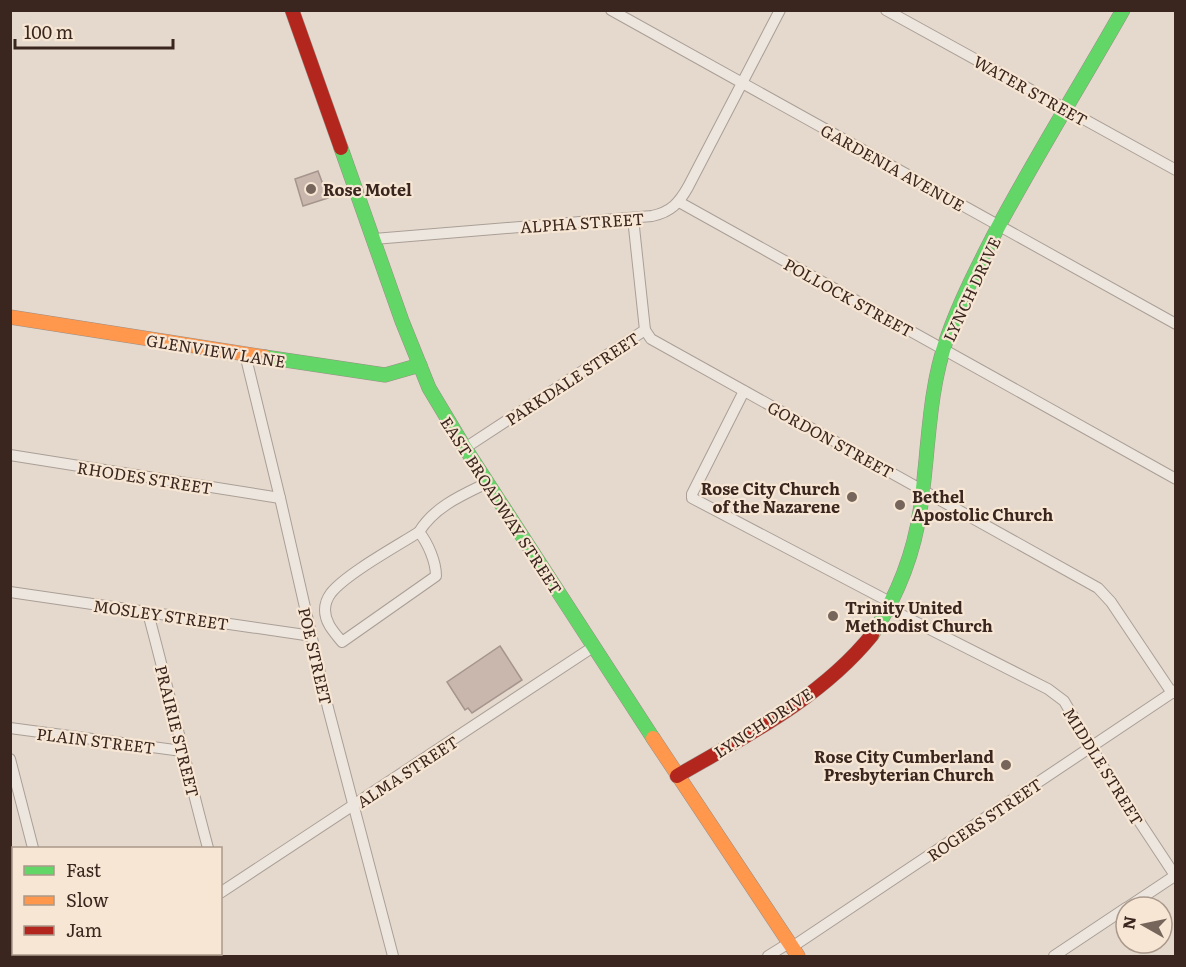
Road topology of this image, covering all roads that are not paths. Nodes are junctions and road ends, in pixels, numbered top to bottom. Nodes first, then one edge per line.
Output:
1 (292, 10) edge
2 (611, 10) edge
3 (780, 10) edge
4 (886, 10) edge
5 (911, 10) edge
6 (1123, 10) edge
7 (905, 22) junction
8 (742, 83) junction
9 (1067, 110) junction
10 (1176, 170) edge
11 (679, 202) junction
12 (633, 218) junction
13 (1000, 226) junction
14 (374, 239) junction
15 (10, 317) edge
16 (1176, 324) edge
17 (645, 330) junction
18 (943, 350) junction
19 (245, 354) junction
20 (420, 365) junction
21 (744, 391) junction
22 (465, 448) junction
23 (10, 455) edge
24 (1176, 479) edge
25 (488, 483) junction
26 (923, 490) junction
27 (280, 498) junction
28 (419, 532) junction
29 (10, 592) edge
30 (889, 605) junction
31 (148, 613) junction
32 (312, 636) junction
33 (593, 647) junction
34 (1174, 692) edge
35 (10, 728) edge
36 (1091, 747) junction
37 (182, 751) junction
38 (10, 759) edge
39 (677, 776) junction
40 (353, 806) junction
41 (32, 847) edge
42 (207, 847) edge
43 (1175, 876) edge
44 (222, 891) edge
45 (1146, 895) edge
46 (1114, 917) edge
47 (793, 949) edge
48 (393, 957) edge
49 (768, 957) edge
50 (1054, 957) edge

1 - 14 main road, EAST BROADWAY STREET
2 - 8 street, GARDENIA AVENUE
3 - 8 street
4 - 7 street, WATER STREET
5 - 7 street
6 - 9 main road, LYNCH DRIVE
7 - 9 street, WATER STREET
8 - 11 street
8 - 13 street, GARDENIA AVENUE
9 - 10 street, WATER STREET
9 - 13 main road, LYNCH DRIVE
11 - 12 street, ALPHA STREET
11 - 18 street, POLLOCK STREET
12 - 14 street, ALPHA STREET
12 - 17 street, PARKDALE STREET
13 - 16 street, GARDENIA AVENUE
13 - 18 main road, LYNCH DRIVE
14 - 20 main road, EAST BROADWAY STREET
15 - 19 main road, GLENVIEW LANE
17 - 21 street, GORDON STREET
17 - 22 street, PARKDALE STREET
18 - 24 street, POLLOCK STREET
18 - 26 main road, LYNCH DRIVE
19 - 20 main road, GLENVIEW LANE
19 - 27 street, POE STREET
20 - 22 main road, EAST BROADWAY STREET
21 - 26 street, GORDON STREET
21 - 30 street, MIDDLE STREET
22 - 25 main road, EAST BROADWAY STREET
23 - 27 street, RHODES STREET
25 - 28 street
25 - 33 main road, EAST BROADWAY STREET
26 - 30 main road, LYNCH DRIVE
26 - 34 street, GORDON STREET
27 - 32 street, POE STREET
28 - 28 street
29 - 31 street, MOSLEY STREET
30 - 36 street, MIDDLE STREET
30 - 39 main road, LYNCH DRIVE
31 - 32 street, MOSLEY STREET
31 - 37 street, PRAIRIE STREET
32 - 40 street, POE STREET
33 - 39 main road, EAST BROADWAY STREET
33 - 40 street, ALMA STREET
34 - 36 street, ROGERS STREET
35 - 37 street, PLAIN STREET
36 - 43 street, MIDDLE STREET
36 - 47 street, ROGERS STREET
37 - 42 street, PRAIRIE STREET
38 - 41 street
39 - 47 main road, EAST BROADWAY STREET
40 - 44 street, ALMA STREET
40 - 48 street, POE STREET
43 - 45 street
46 - 50 street
47 - 49 street, ROGERS STREET

